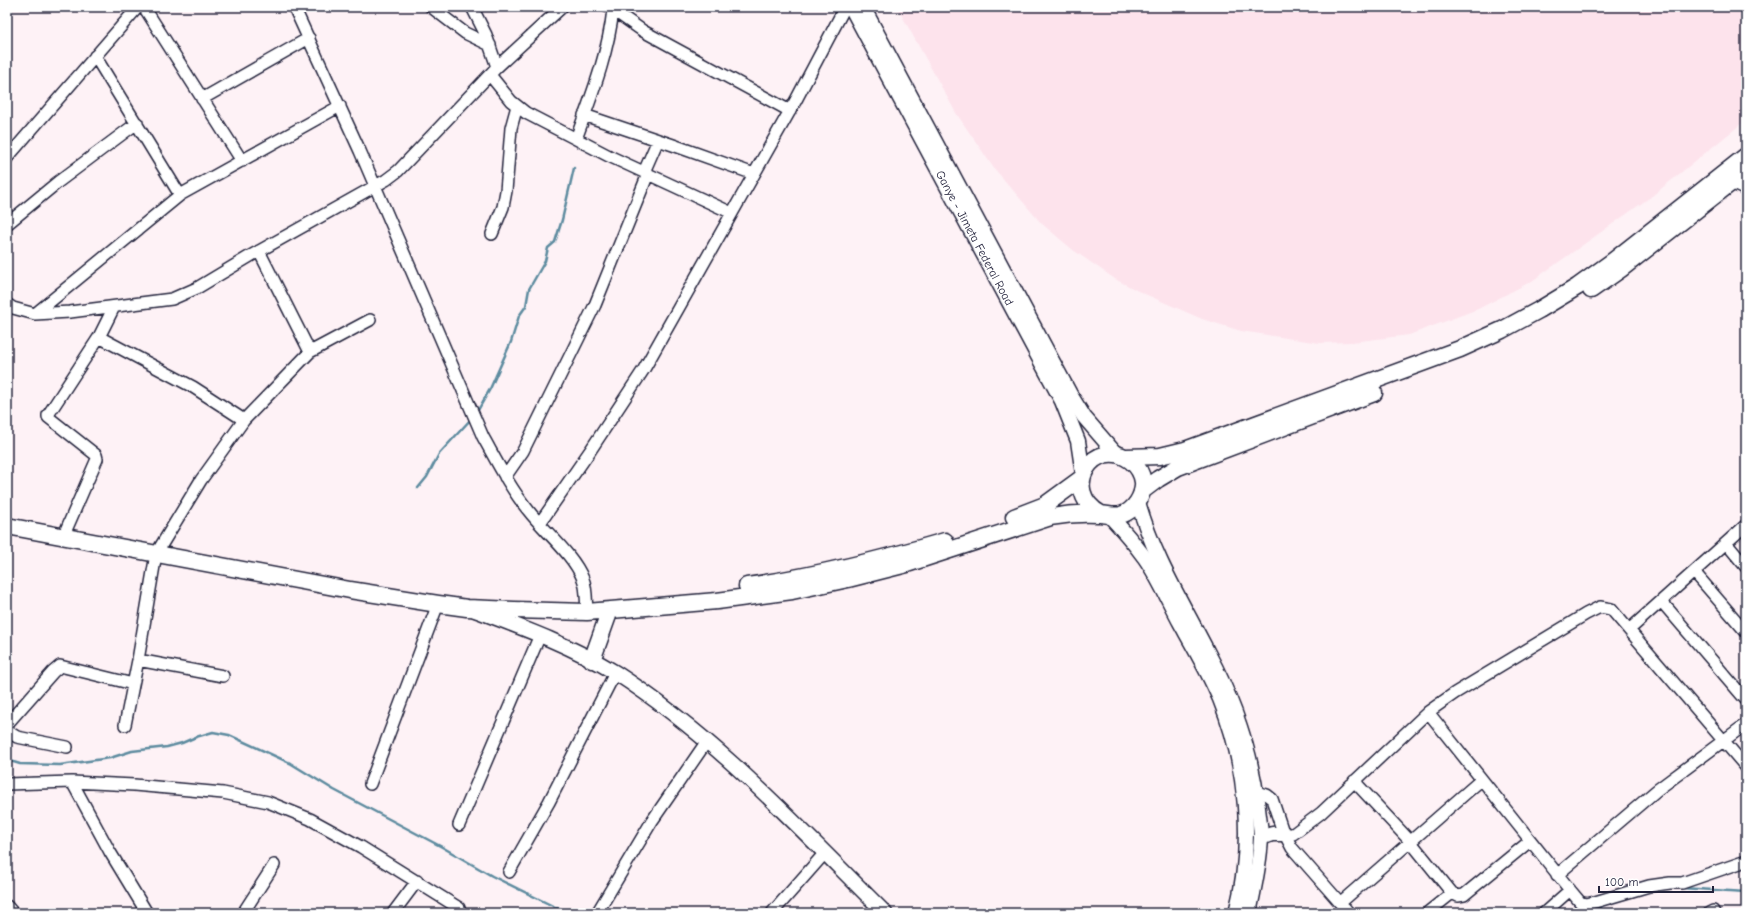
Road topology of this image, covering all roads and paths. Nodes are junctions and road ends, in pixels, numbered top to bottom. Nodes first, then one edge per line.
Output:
1 (138, 7) edge
2 (144, 7) edge
3 (294, 7) edge
4 (431, 7) edge
5 (472, 7) edge
6 (562, 7) edge
7 (845, 7) edge
8 (851, 7) edge
9 (863, 7) edge
10 (611, 9) edge
11 (309, 38) junction
12 (490, 45) junction
13 (95, 56) junction
14 (493, 71) junction
15 (202, 99) junction
16 (340, 106) junction
17 (516, 106) junction
18 (790, 110) junction
19 (584, 115) junction
20 (137, 123) junction
21 (576, 139) junction
22 (658, 140) junction
23 (1746, 156) edge
24 (7, 158) edge
25 (242, 161) junction
26 (1746, 171) edge
27 (646, 173) junction
28 (754, 174) junction
29 (1731, 183) junction
30 (375, 186) junction
31 (1746, 190) edge
32 (180, 195) junction
33 (732, 213) junction
34 (7, 224) edge
35 (492, 234) dead end
36 (259, 251) junction
37 (7, 304) edge
38 (114, 307) junction
39 (34, 314) junction
40 (370, 320) dead end
41 (100, 337) junction
42 (310, 352) junction
43 (244, 420) junction
44 (1121, 456) junction
45 (1082, 476) junction
46 (505, 477) junction
47 (1140, 497) junction
48 (1105, 515) junction
49 (540, 523) junction
50 (1746, 525) edge
51 (7, 526) edge
52 (63, 537) junction
53 (1726, 543) junction
54 (156, 554) junction
55 (1746, 567) edge
56 (1695, 572) junction
57 (1662, 602) junction
58 (438, 604) junction
59 (467, 608) junction
60 (617, 610) junction
61 (586, 612) junction
62 (1629, 630) junction
63 (1746, 632) edge
64 (540, 635) junction
65 (138, 660) junction
66 (592, 660) junction
67 (615, 673) junction
68 (223, 676) dead end
69 (133, 684) junction
70 (1746, 700) edge
71 (1428, 712) junction
72 (7, 724) edge
73 (1746, 724) edge
74 (125, 725) dead end
75 (7, 731) edge
76 (707, 741) junction
77 (1723, 741) junction
78 (67, 747) dead end
79 (1746, 767) edge
80 (1481, 780) junction
81 (1354, 781) junction
82 (72, 782) junction
83 (7, 784) edge
84 (370, 784) dead end
85 (1256, 792) junction
86 (459, 825) dead end
87 (1285, 834) junction
88 (1261, 838) junction
89 (1410, 841) junction
90 (1530, 841) junction
91 (824, 854) junction
92 (1746, 861) edge
93 (274, 865) dead end
94 (509, 872) dead end
95 (1556, 875) junction
96 (417, 881) junction
97 (1570, 890) junction
98 (1452, 893) junction
99 (1340, 903) junction
100 (7, 906) edge
101 (13, 913) edge
102 (147, 913) edge
103 (243, 913) edge
104 (393, 913) edge
105 (460, 913) edge
106 (597, 913) edge
107 (772, 913) edge
108 (885, 913) edge
109 (1236, 913) edge
110 (1249, 913) edge
111 (1349, 913) edge
112 (1427, 913) edge
113 (1544, 913) edge
114 (1709, 913) edge
115 (1714, 913) edge

1 - 13 street
2 - 15 street
3 - 11 street
4 - 12 street
5 - 12 street
6 - 14 street
7 - 18 street
8 - 45 main road, Ganye - Jimeta Federal Road
9 - 44 main road, Ganye - Jimeta Federal Road
10 - 18 street
10 - 19 street
11 - 15 street
11 - 16 street
12 - 14 street
13 - 20 street
13 - 24 street
14 - 17 street
14 - 30 street
15 - 25 street
16 - 25 street
16 - 30 street
17 - 21 street
17 - 35 street
18 - 28 street
19 - 21 street
19 - 22 street
20 - 32 street
20 - 34 street
21 - 27 street
22 - 27 street
22 - 28 street
23 - 44 highway
25 - 32 street
26 - 29 highway
27 - 33 street
27 - 46 street
28 - 33 street
29 - 31 street
29 - 47 highway
30 - 36 street
30 - 46 street
32 - 39 street
33 - 49 street
36 - 38 street
36 - 42 street
37 - 39 street
38 - 39 street
38 - 41 street
40 - 42 street
41 - 43 street
41 - 52 street
42 - 43 street
43 - 54 street
44 - 45 highway
44 - 47 highway
45 - 48 highway
45 - 60 highway
46 - 49 street
47 - 48 highway
47 - 85 main road
48 - 60 highway
48 - 109 main road
49 - 61 street
50 - 53 street
51 - 52 highway
52 - 54 highway
53 - 55 street
53 - 56 street
54 - 58 highway
54 - 65 street
56 - 57 street
56 - 63 street
57 - 62 street
57 - 70 street
58 - 59 highway
58 - 84 street
59 - 61 highway
59 - 64 main road
60 - 61 highway
60 - 66 highway
62 - 71 street
62 - 77 street
64 - 66 main road
64 - 86 street
65 - 68 street
65 - 69 street
66 - 67 main road
67 - 76 main road
67 - 94 street
69 - 72 street
69 - 74 street
71 - 80 street
71 - 81 street
73 - 77 street
75 - 78 street
76 - 91 main road
76 - 106 street
77 - 79 street
77 - 95 street
80 - 89 street
80 - 90 street
81 - 87 street
81 - 89 street
82 - 83 street
82 - 96 street
82 - 102 street
85 - 87 street
85 - 88 main road
87 - 88 main road
87 - 99 street
88 - 110 main road
89 - 98 street
89 - 99 street
90 - 95 street
90 - 98 street
91 - 107 street
91 - 108 main road
92 - 97 street
93 - 103 street
95 - 97 street
96 - 104 street
96 - 105 street
97 - 113 street
98 - 112 street
99 - 111 street
100 - 101 street
114 - 115 street

